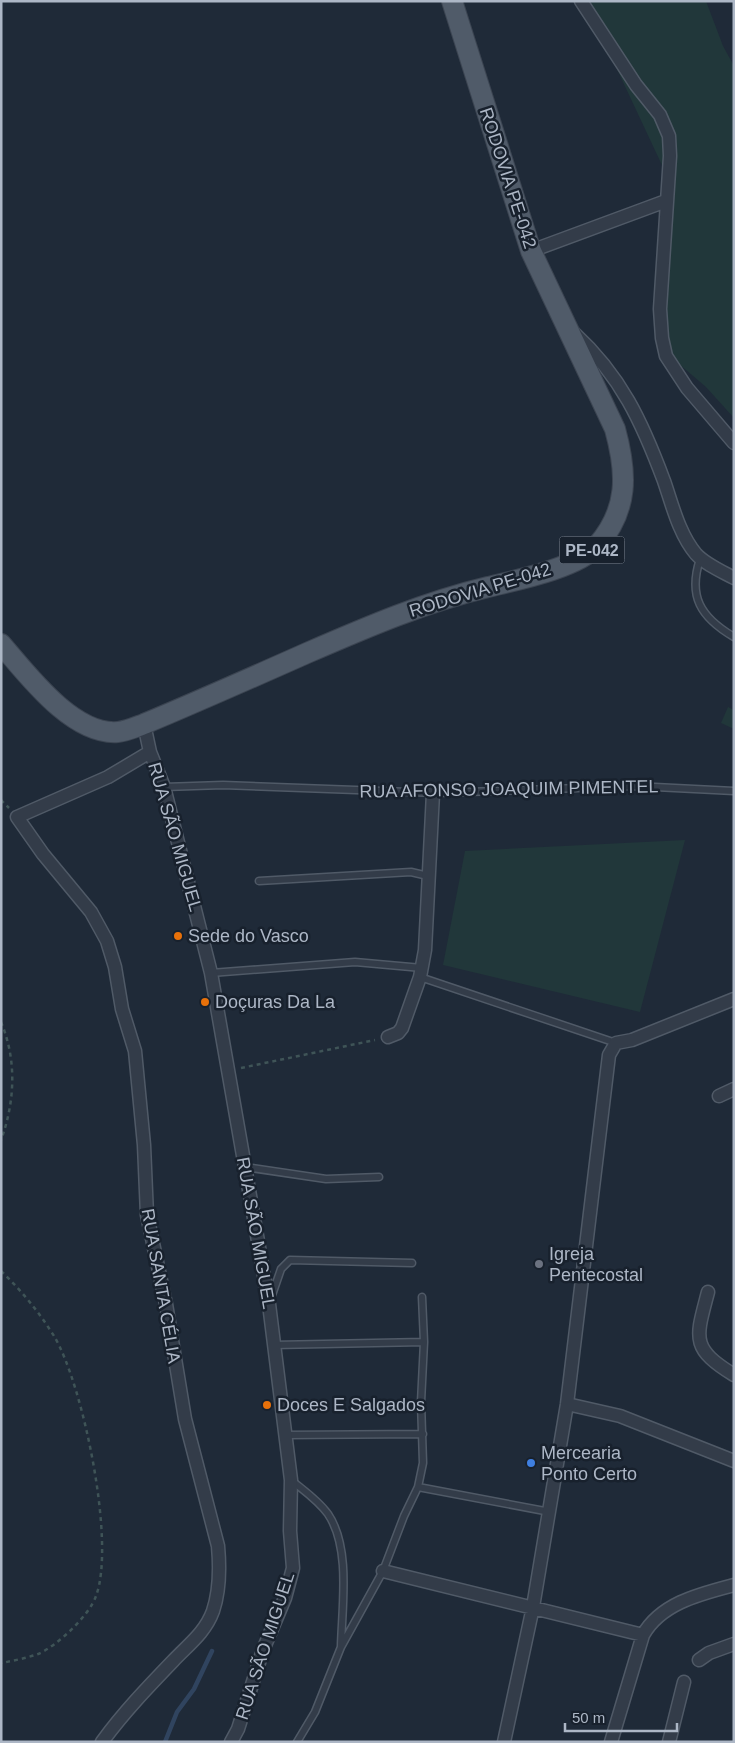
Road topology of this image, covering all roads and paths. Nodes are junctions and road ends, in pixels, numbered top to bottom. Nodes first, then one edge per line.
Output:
1 (452, 1) edge
2 (580, 1) edge
3 (666, 200) junction
4 (530, 252) junction
5 (567, 326) junction
6 (734, 443) edge
7 (700, 558) junction
8 (734, 578) edge
9 (734, 637) edge
10 (1, 644) edge
11 (144, 724) junction
12 (150, 752) junction
13 (164, 787) junction
14 (734, 791) edge
15 (433, 793) junction
16 (428, 876) junction
17 (259, 881) dead end
18 (422, 972) junction
19 (211, 973) junction
20 (734, 999) edge
21 (1, 1022) edge
22 (388, 1037) joint
23 (616, 1043) junction
24 (230, 1071) junction
25 (734, 1089) edge
26 (719, 1096) dead end
27 (1, 1140) edge
28 (245, 1167) junction
29 (379, 1177) dead end
30 (412, 1263) dead end
31 (1, 1271) edge
32 (708, 1292) dead end
33 (422, 1297) dead end
34 (269, 1304) junction
35 (424, 1342) junction
36 (274, 1346) junction
37 (734, 1375) edge
38 (567, 1404) junction
39 (422, 1434) junction
40 (284, 1435) junction
41 (734, 1461) edge
42 (291, 1480) junction
43 (418, 1487) junction
44 (550, 1512) junction
45 (383, 1571) junction
46 (734, 1585) edge
47 (533, 1607) junction
48 (643, 1635) junction
49 (734, 1644) edge
50 (341, 1647) junction
51 (699, 1660) dead end
52 (1, 1663) edge
53 (684, 1682) dead end
54 (102, 1742) edge
55 (231, 1742) edge
56 (297, 1742) edge
57 (504, 1742) edge
58 (611, 1742) edge
59 (669, 1742) edge

1 - 4 main road, RODOVIA PE-042 / PE-042
2 - 3 street
3 - 4 street
3 - 6 street
4 - 5 main road, RODOVIA PE-042 / PE-042
5 - 7 street
5 - 11 main road, RODOVIA PE-042 / PE-042
7 - 8 street
7 - 9 lane
10 - 11 main road, RODOVIA PE-042 / PE-042
11 - 12 street, RUA SÃO MIGUEL
12 - 13 street, RUA SÃO MIGUEL
12 - 54 street, RUA SANTA CÉLIA
13 - 15 lane, RUA AFONSO JOAQUIM PIMENTEL
13 - 19 street, RUA SÃO MIGUEL
14 - 15 lane, RUA AFONSO JOAQUIM PIMENTEL
15 - 16 street
16 - 17 lane
16 - 18 street
18 - 19 lane
18 - 22 street
18 - 23 lane
19 - 24 street, RUA SÃO MIGUEL
20 - 23 street
21 - 27 path
22 - 24 path
23 - 38 street
24 - 28 street, RUA SÃO MIGUEL
25 - 26 street
28 - 29 lane
28 - 34 street, RUA SÃO MIGUEL
30 - 34 lane
31 - 52 path
32 - 37 street
33 - 35 lane
34 - 36 street, RUA SÃO MIGUEL
35 - 36 lane
35 - 39 lane
36 - 40 street, RUA SÃO MIGUEL
38 - 41 street
38 - 44 street
39 - 40 lane
39 - 43 lane
40 - 42 street, RUA SÃO MIGUEL
42 - 50 lane
42 - 55 street, RUA SÃO MIGUEL
43 - 44 lane
43 - 45 lane
44 - 47 street
45 - 47 street
45 - 50 lane
46 - 48 street
47 - 48 street
47 - 57 street
48 - 58 street
49 - 51 street
50 - 56 lane
53 - 59 street

